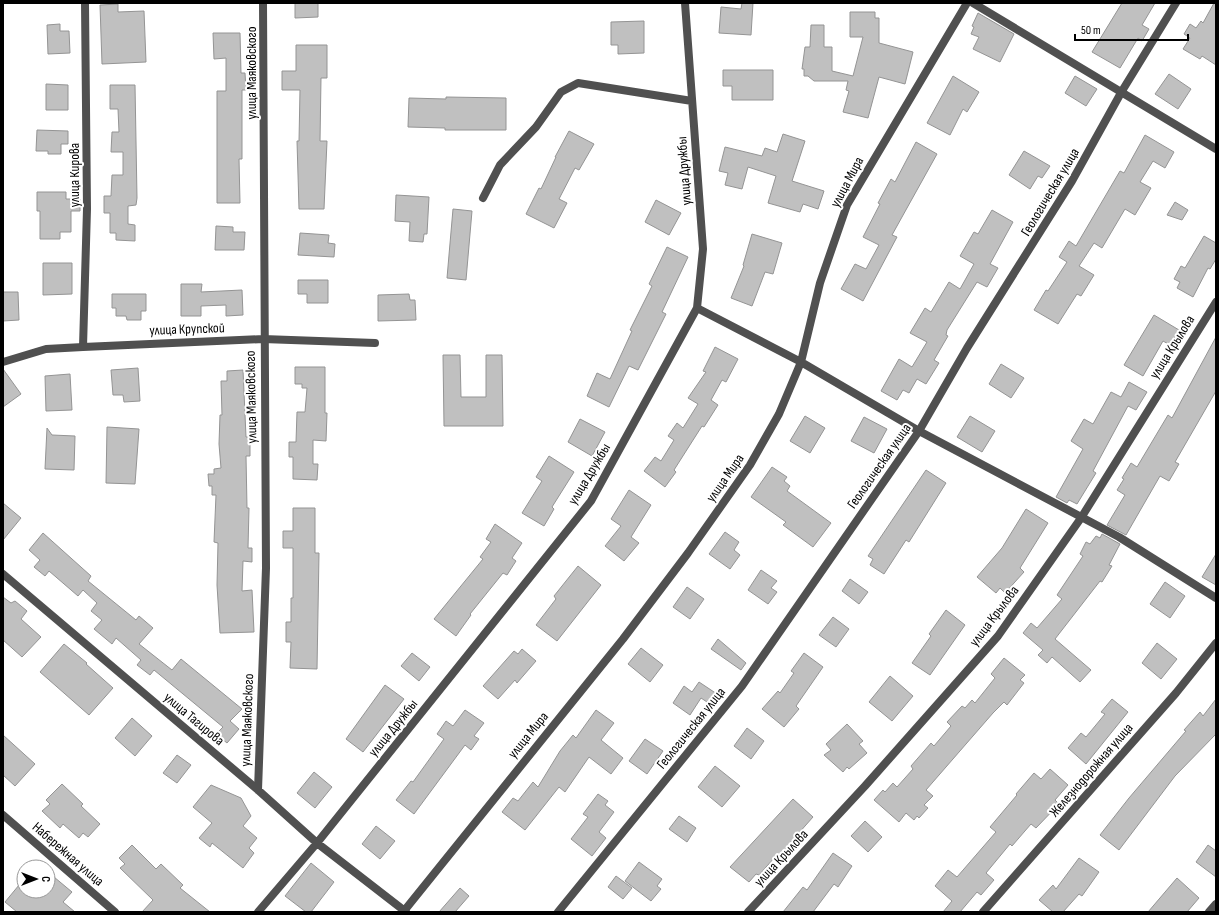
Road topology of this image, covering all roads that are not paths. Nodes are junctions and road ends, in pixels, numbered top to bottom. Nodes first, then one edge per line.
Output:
1 (86, 3) edge
2 (263, 3) edge
3 (685, 3) edge
4 (966, 3) edge
5 (973, 3) edge
6 (1176, 3) edge
7 (1122, 91) junction
8 (692, 101) junction
9 (1216, 149) edge
10 (484, 198) dead end
11 (1216, 302) edge
12 (697, 308) junction
13 (263, 339) junction
14 (375, 343) dead end
15 (83, 346) junction
16 (3, 362) edge
17 (801, 362) junction
18 (919, 431) junction
19 (1081, 518) junction
20 (3, 574) edge
21 (1216, 598) edge
22 (1216, 643) edge
23 (258, 790) junction
24 (3, 815) edge
25 (317, 843) junction
26 (1216, 904) edge
27 (405, 911) edge
28 (115, 912) edge
29 (258, 912) edge
30 (558, 912) edge
31 (748, 912) edge
32 (983, 912) edge
33 (1208, 912) edge

1 - 15 street, улица Кирова
2 - 13 street, улица Маяковского
3 - 8 street, улица Дружбы
4 - 17 street, улица Мира
5 - 7 street
6 - 7 street, Геологическая улица
7 - 9 street
7 - 18 street, Геологическая улица
8 - 10 street
8 - 12 street, улица Дружбы
11 - 19 street, улица Крылова
12 - 17 street
12 - 25 street, улица Дружбы
13 - 14 street, улица Крупской
13 - 15 street, улица Крупской
13 - 23 street, улица Маяковского
15 - 16 street, улица Крупской
17 - 18 street
17 - 27 street, улица Мира
18 - 19 street
18 - 30 street, Геологическая улица
19 - 21 street
19 - 31 street, улица Крылова
20 - 23 street, улица Тагирова
22 - 32 street, Железнодорожная улица
23 - 25 street, улица Тагирова
24 - 28 street, Набережная улица
25 - 27 street, улица Тагирова
25 - 29 street, улица Дружбы
26 - 33 street

